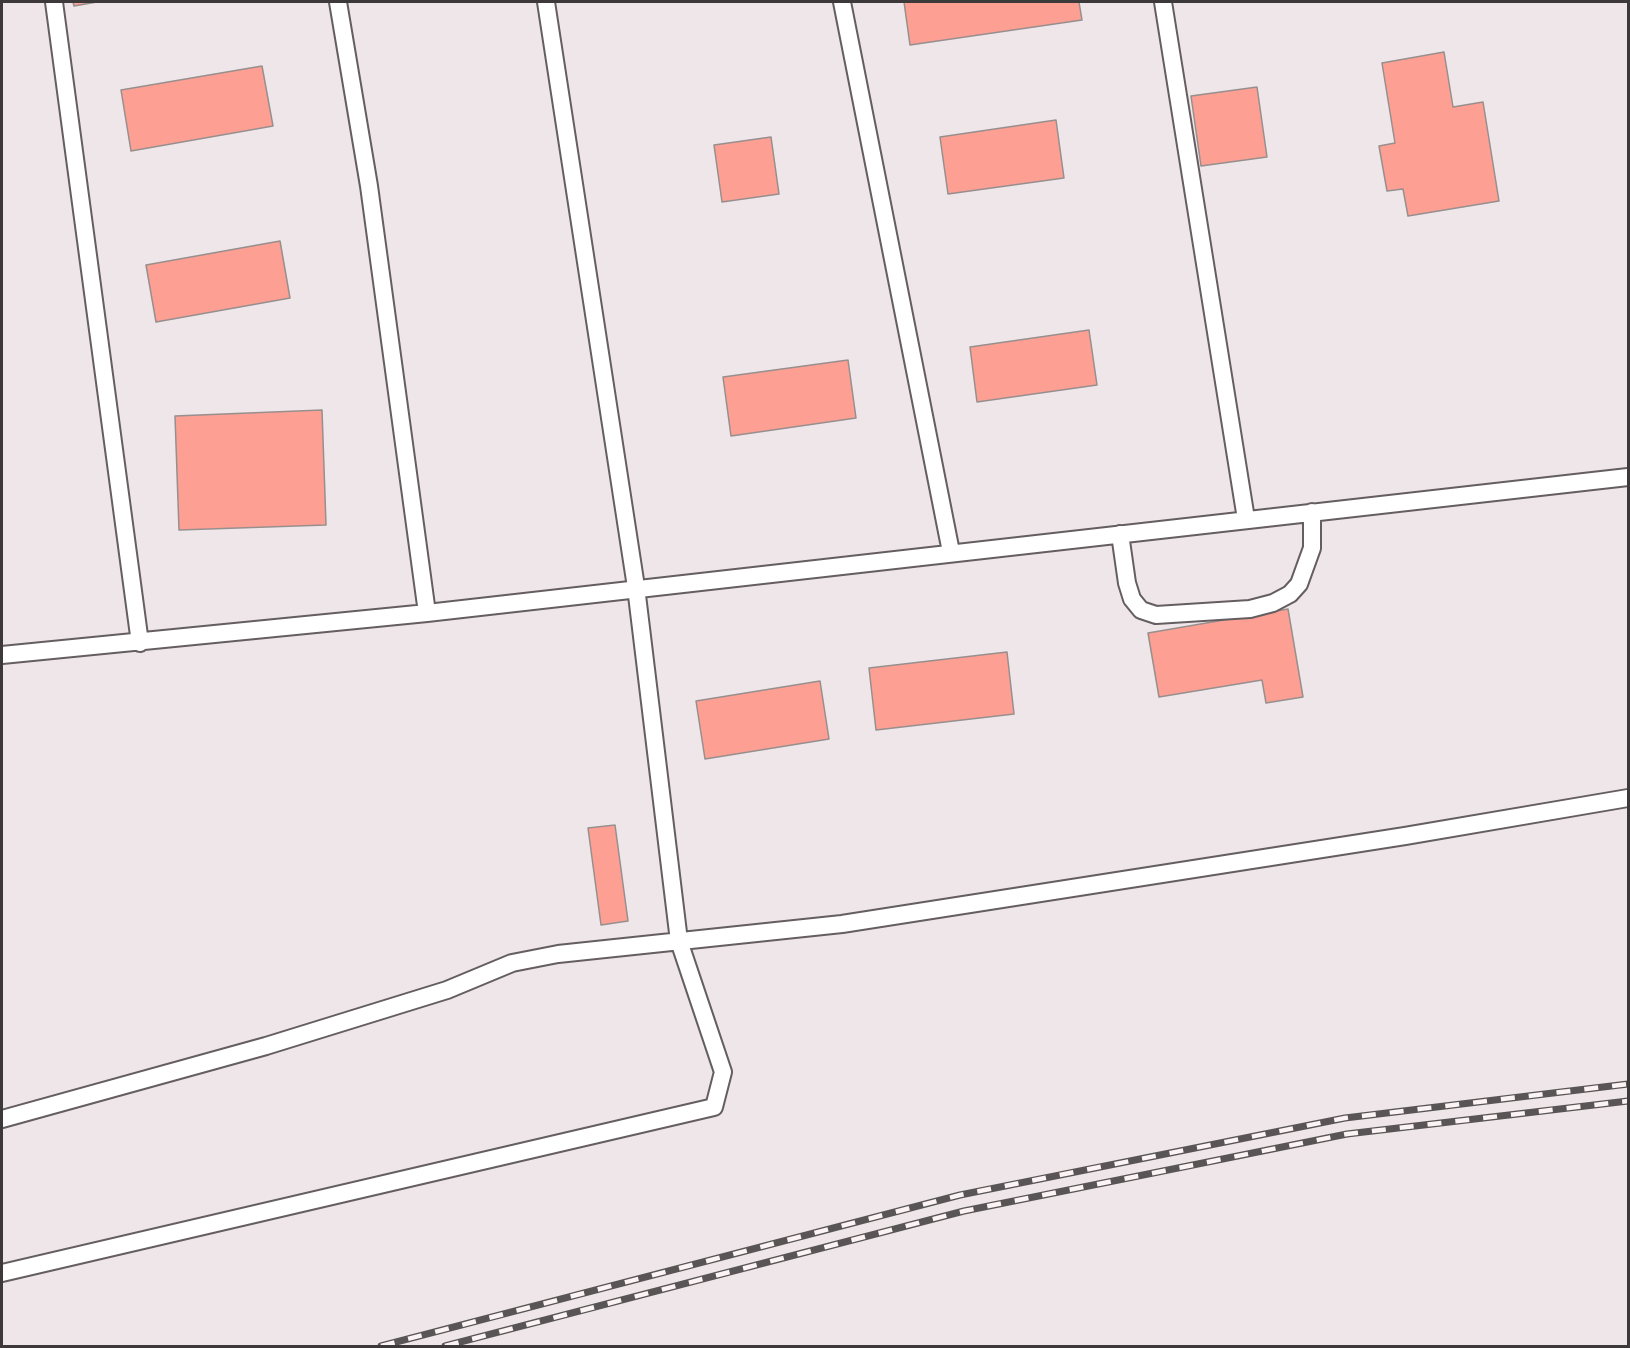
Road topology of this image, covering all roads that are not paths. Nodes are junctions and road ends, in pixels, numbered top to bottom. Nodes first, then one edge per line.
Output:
1 (54, 2) edge
2 (338, 2) edge
3 (546, 2) edge
4 (842, 2) edge
5 (1162, 2) edge
6 (1629, 477) edge
7 (1312, 512) junction
8 (1246, 519) junction
9 (1120, 534) junction
10 (951, 552) junction
11 (636, 587) junction
12 (427, 612) junction
13 (140, 643) junction
14 (2, 655) edge
15 (1629, 798) edge
16 (680, 941) junction
17 (2, 1119) edge
18 (2, 1273) edge

1 - 13 lane
2 - 12 lane
3 - 11 lane
4 - 10 lane
5 - 8 lane
6 - 7 lane
7 - 8 lane
7 - 9 lane
8 - 9 lane
9 - 10 lane
10 - 11 lane
11 - 12 lane
11 - 16 lane
12 - 13 lane
13 - 14 lane
15 - 16 lane
16 - 17 lane
16 - 18 lane

